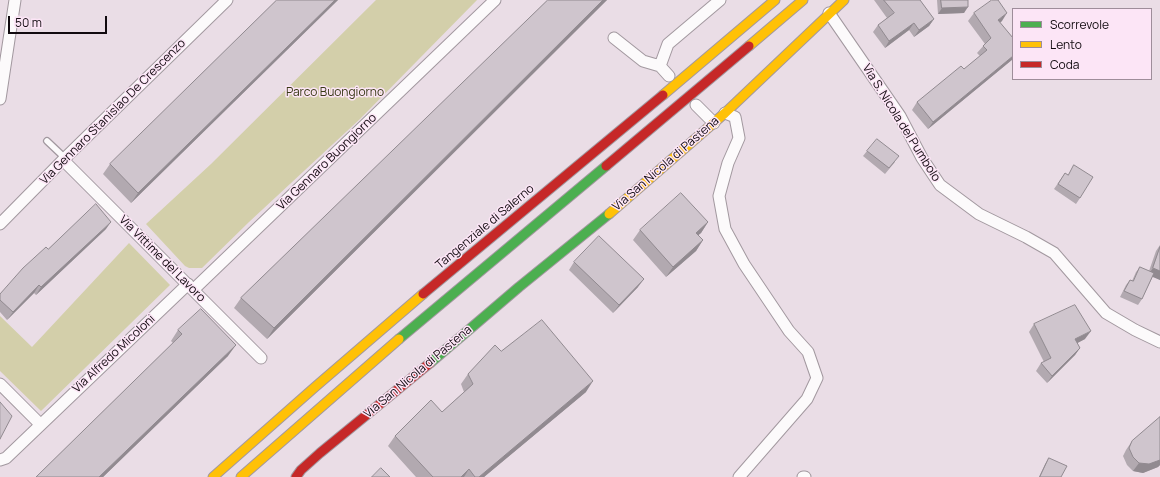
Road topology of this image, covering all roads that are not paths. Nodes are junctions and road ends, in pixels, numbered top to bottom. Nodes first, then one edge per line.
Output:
1 (15, 0) edge
2 (227, 0) edge
3 (495, 0) edge
4 (720, 0) edge
5 (775, 0) edge
6 (803, 0) edge
7 (844, 0) edge
8 (829, 13) junction
9 (614, 38) dead end
10 (660, 66) junction
11 (669, 76) dead end
12 (0, 99) edge
13 (696, 105) dead end
14 (725, 113) junction
15 (714, 123) junction
16 (47, 141) dead end
17 (64, 159) junction
18 (16, 209) junction
19 (0, 213) edge
20 (0, 224) edge
21 (191, 288) junction
22 (1160, 342) edge
23 (261, 358) dead end
24 (0, 384) edge
25 (40, 424) junction
26 (0, 460) edge
27 (213, 477) edge
28 (241, 477) edge
29 (296, 477) edge
30 (739, 477) edge

1 - 12 street
2 - 17 street, Via Gennaro Stanislao De Crescenzo
3 - 21 street, Via Gennaro Buongiorno
4 - 10 street
5 - 27 main road, Tangenziale di Salerno
6 - 28 main road
7 - 8 main road
8 - 14 main road
8 - 22 street, Via S. Nicola del Pumbolo
9 - 10 street
10 - 11 street
13 - 15 street
14 - 15 main road, Via San Nicola di Pastena
14 - 30 street, Via San Nicola di Pastena
15 - 29 main road, Via San Nicola di Pastena
16 - 17 lane
17 - 18 street, Via Gennaro Stanislao De Crescenzo
17 - 21 street, Via Vittime del Lavoro
18 - 19 street
18 - 20 street, Via Gennaro Stanislao De Crescenzo
21 - 23 street, Via Vittime del Lavoro
21 - 25 street, Via Alfredo Micoloni
24 - 25 street
25 - 26 street, Via Alfredo Micoloni

